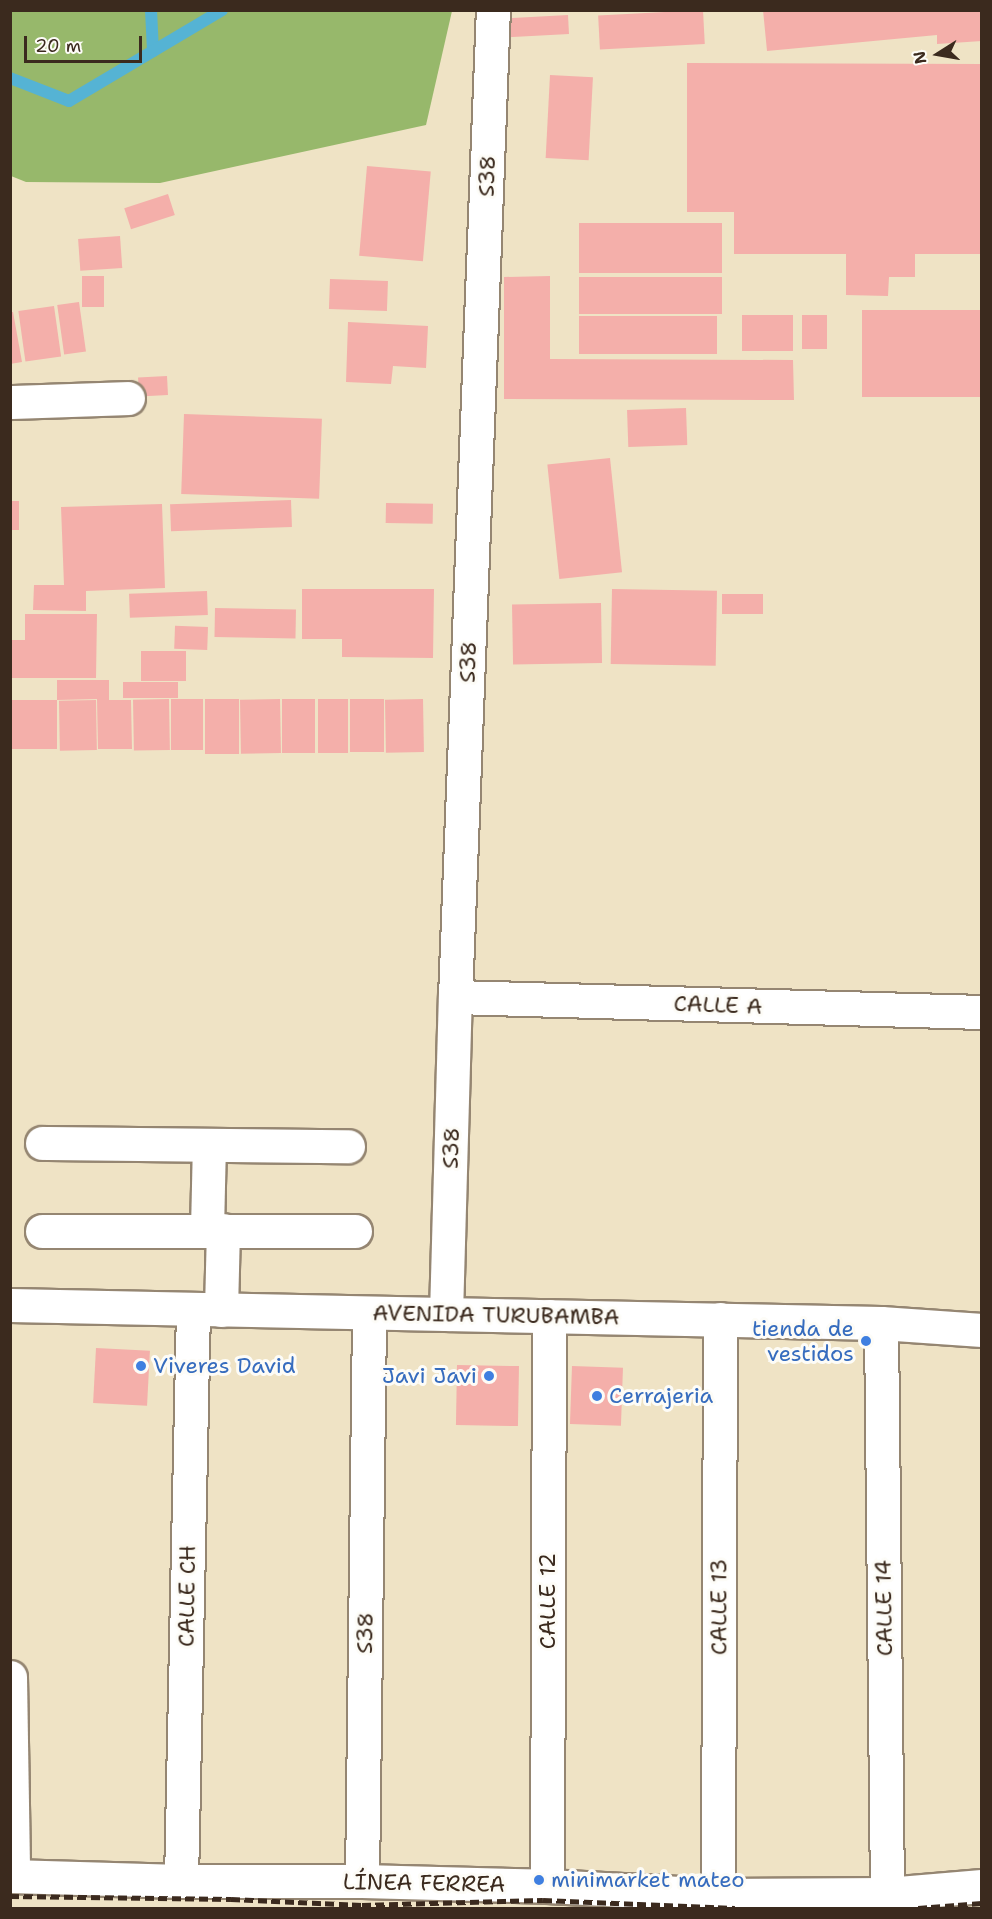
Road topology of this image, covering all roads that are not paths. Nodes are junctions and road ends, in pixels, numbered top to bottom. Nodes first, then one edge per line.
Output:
1 (493, 10) edge
2 (128, 398) dead end
3 (10, 402) edge
4 (455, 997) junction
5 (981, 1012) edge
6 (42, 1143) dead end
7 (209, 1145) junction
8 (348, 1146) dead end
9 (215, 1230) junction
10 (42, 1231) dead end
11 (355, 1231) dead end
12 (10, 1305) edge
13 (207, 1310) junction
14 (369, 1313) junction
15 (446, 1314) junction
16 (549, 1316) junction
17 (720, 1319) junction
18 (881, 1323) junction
19 (981, 1330) edge
20 (10, 1677) edge
21 (12, 1876) edge
22 (181, 1881) junction
23 (362, 1881) junction
24 (547, 1886) junction
25 (981, 1886) edge
26 (887, 1893) junction
27 (718, 1895) junction

1 - 4 street, S38
2 - 3 street
4 - 5 street, CALLE A
4 - 15 street, S38
6 - 7 street
7 - 8 street
7 - 9 street, CALLE CH
9 - 10 street
9 - 11 street
9 - 13 street, CALLE CH
12 - 13 street, AVENIDA TURUBAMBA
13 - 14 street, AVENIDA TURUBAMBA
13 - 22 street, CALLE CH
14 - 15 street, AVENIDA TURUBAMBA
14 - 23 street, S38
15 - 16 street, AVENIDA TURUBAMBA
16 - 17 street, AVENIDA TURUBAMBA
16 - 24 street, CALLE 12
17 - 18 street, AVENIDA TURUBAMBA
17 - 27 street, CALLE 13
18 - 19 street, AVENIDA TURUBAMBA
18 - 26 street, CALLE 14
20 - 21 street
21 - 22 street, LÍNEA FERREA
22 - 23 street, LÍNEA FERREA
23 - 24 street, LÍNEA FERREA
24 - 27 street, LÍNEA FERREA
25 - 26 street, LÍNEA FERREA
26 - 27 street, LÍNEA FERREA

